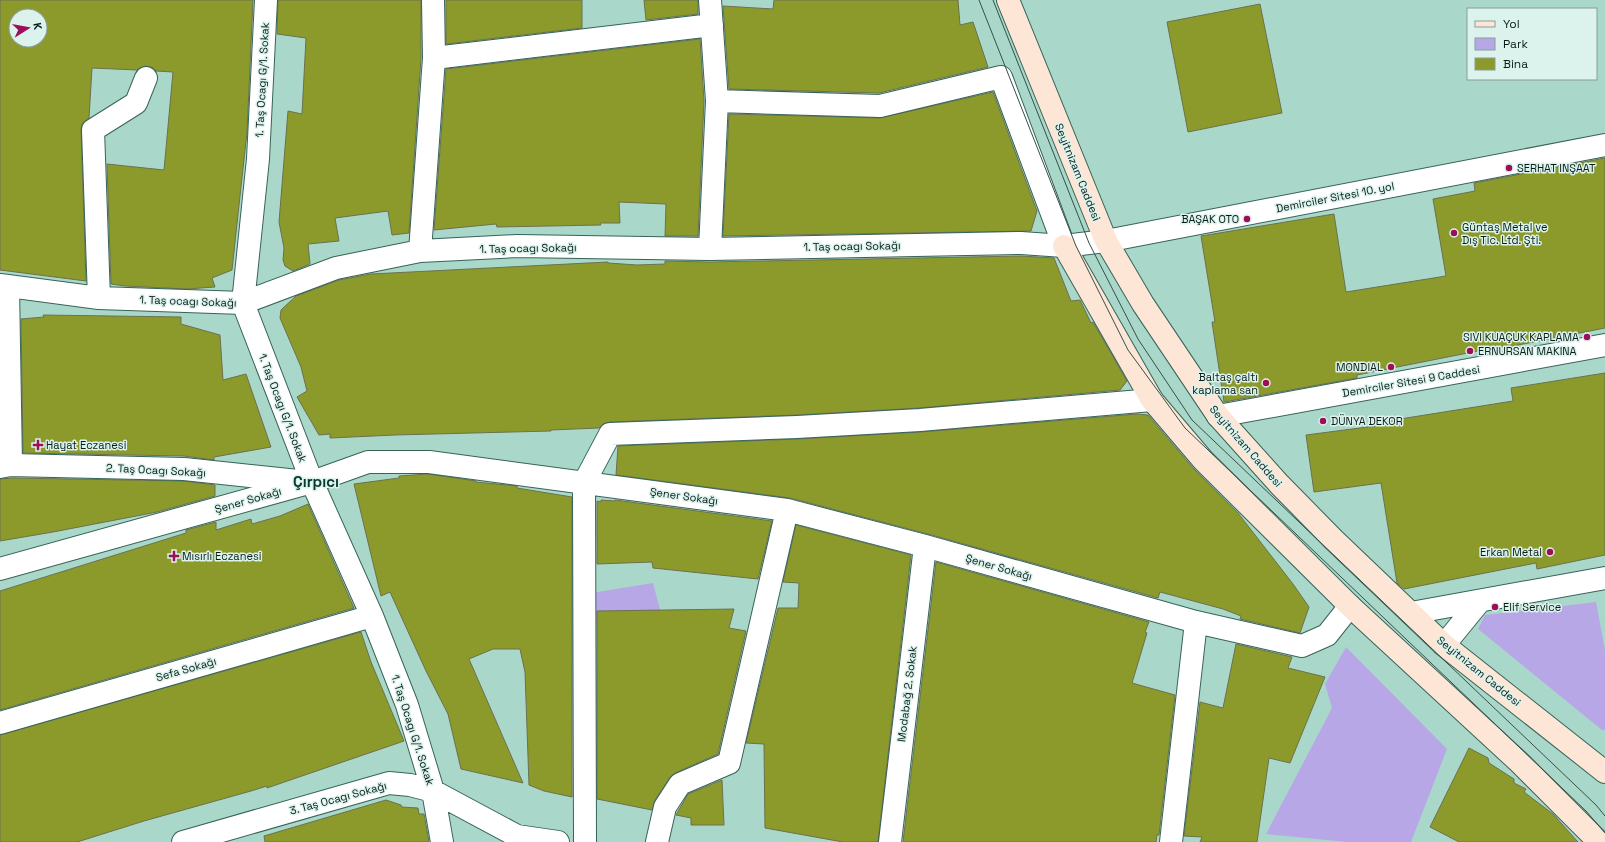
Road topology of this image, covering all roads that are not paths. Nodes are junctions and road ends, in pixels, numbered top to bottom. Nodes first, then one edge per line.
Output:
1 (266, 0) edge
2 (432, 0) edge
3 (710, 0) edge
4 (1008, 0) edge
5 (712, 25) junction
6 (434, 58) junction
7 (146, 78) dead end
8 (716, 101) junction
9 (1605, 145) edge
10 (1106, 241) junction
11 (1064, 246) junction
12 (710, 249) junction
13 (420, 251) junction
14 (4, 285) edge
15 (99, 298) junction
16 (243, 303) junction
17 (1605, 345) edge
18 (1152, 400) junction
19 (1218, 416) junction
20 (6, 466) edge
21 (312, 482) junction
22 (584, 483) junction
23 (787, 510) junction
24 (925, 546) junction
25 (0, 569) edge
26 (1605, 578) edge
27 (1480, 601) junction
28 (1350, 606) junction
29 (1411, 613) junction
30 (372, 616) junction
31 (1196, 622) junction
32 (1444, 645) junction
33 (0, 723) edge
34 (1605, 772) edge
35 (433, 791) junction
36 (182, 842) edge
37 (442, 842) edge
38 (558, 842) edge
39 (585, 842) edge
40 (657, 842) edge
41 (890, 842) edge
42 (1171, 842) edge
43 (1599, 842) edge

1 - 16 street, 1. Taş Ocagı G/1. Sokak
2 - 6 street
3 - 5 street
4 - 10 main road, Seyitnizam Caddesi
5 - 6 street
5 - 8 street
6 - 13 street
7 - 15 street
8 - 11 street
8 - 12 street
9 - 10 street, Demirciler Sitesi 10. yol
10 - 11 street, Demirciler Sitesi 10. yol
10 - 19 main road, Seyitnizam Caddesi
11 - 12 street, 1. Taş ocagı Sokağı
11 - 18 main road
12 - 13 street, 1. Taş ocagı Sokağı
13 - 16 street, 1. Taş ocagı Sokağı
14 - 15 street, 1. Taş ocagı Sokağı
14 - 20 street
15 - 16 street, 1. Taş ocagı Sokağı
16 - 21 street, 1. Taş Ocagı G/1. Sokak
17 - 19 street, Demirciler Sitesi 9 Caddesi
18 - 22 street
18 - 28 main road
19 - 29 main road, Seyitnizam Caddesi
20 - 21 street, 2. Taş Ocagı Sokağı
21 - 22 street, Şener Sokağı
21 - 25 street, Şener Sokağı
21 - 30 street, 1. Taş Ocagı G/1. Sokak
22 - 23 street, Şener Sokağı
22 - 39 street
23 - 24 street, Şener Sokağı
23 - 40 street
24 - 31 street, Şener Sokağı
24 - 41 street, Modabağ 2. Sokak
26 - 27 street
27 - 29 street
27 - 32 street
28 - 31 street, Şener Sokağı
28 - 43 main road
29 - 32 main road, Seyitnizam Caddesi
30 - 33 street, Sefa Sokağı
30 - 35 street, 1. Taş Ocagı G/1. Sokak
31 - 42 street
32 - 34 main road, Seyitnizam Caddesi
35 - 36 street, 3. Taş Ocagı Sokağı
35 - 37 street, 1. Taş Ocagı G/1. Sokak
35 - 38 street, 3. Taş Ocagı Sokağı

